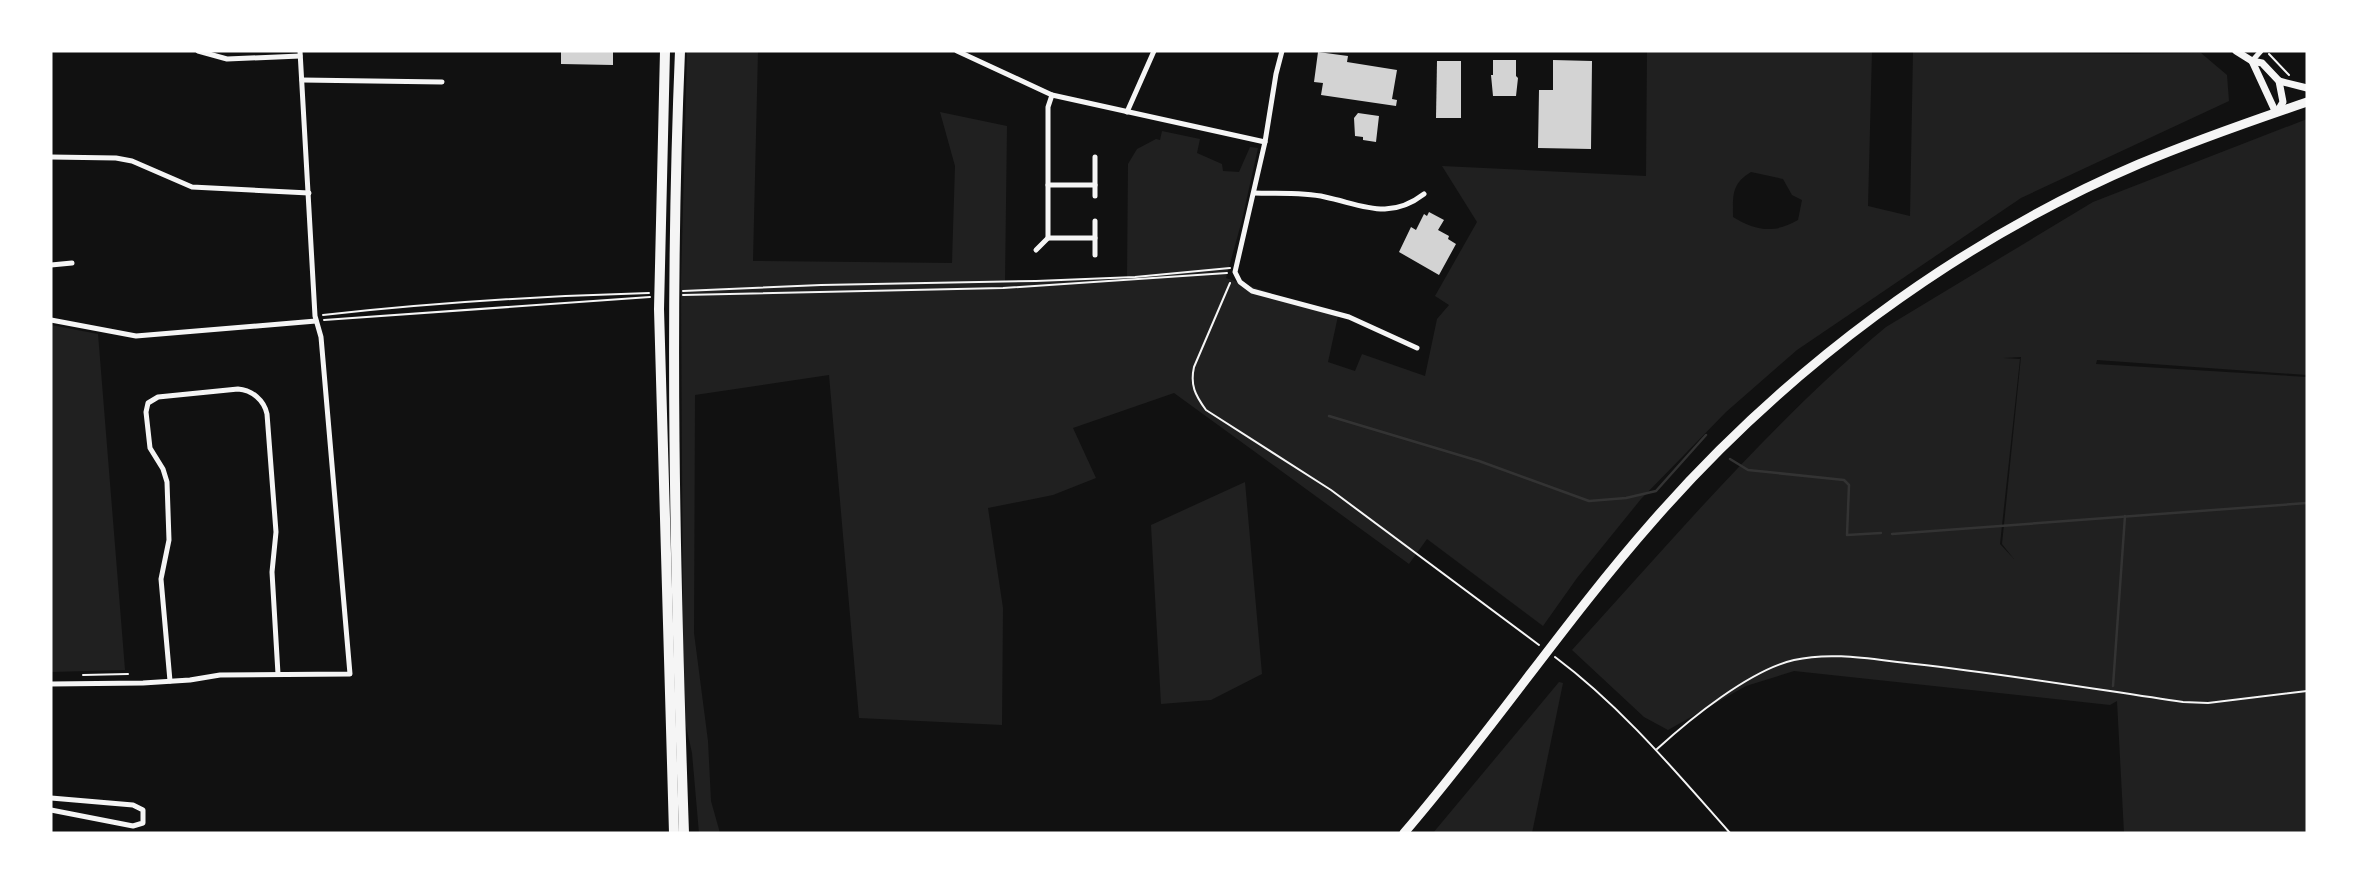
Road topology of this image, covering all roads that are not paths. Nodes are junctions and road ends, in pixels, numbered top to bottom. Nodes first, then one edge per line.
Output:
1 (198, 51) edge
2 (665, 51) edge
3 (680, 51) edge
4 (957, 51) edge
5 (1154, 51) edge
6 (1282, 51) edge
7 (2236, 51) edge
8 (2262, 51) edge
9 (300, 53) edge
10 (2252, 61) junction
11 (302, 80) junction
12 (2279, 81) junction
13 (442, 82) dead end
14 (2307, 88) edge
15 (1052, 95) junction
16 (2307, 102) edge
17 (1127, 112) junction
18 (2276, 113) junction
19 (1265, 142) junction
20 (51, 157) edge
21 (1095, 158) dead end
22 (1048, 185) junction
23 (1095, 185) junction
24 (309, 193) junction
25 (1254, 193) junction
26 (1424, 194) dead end
27 (1095, 196) dead end
28 (1095, 222) dead end
29 (1048, 237) junction
30 (1095, 238) junction
31 (1036, 250) dead end
32 (1095, 255) dead end
33 (72, 263) dead end
34 (51, 265) edge
35 (316, 318) junction
36 (51, 320) edge
37 (1417, 348) dead end
38 (278, 674) junction
39 (170, 681) junction
40 (51, 684) edge
41 (51, 798) edge
42 (51, 810) edge
43 (674, 833) edge
44 (684, 833) edge
45 (1404, 833) edge

1 - 9 street
2 - 43 highway
3 - 44 highway
4 - 15 street
5 - 17 street
6 - 19 street
7 - 10 street
8 - 10 street
9 - 11 street
10 - 12 street
10 - 18 street
11 - 13 street
11 - 24 street
12 - 14 street
12 - 18 street
15 - 17 street
15 - 22 street
16 - 18 main road
17 - 19 street
18 - 45 main road
19 - 25 street
20 - 24 street
21 - 23 street
22 - 23 street
22 - 29 street
23 - 27 street
24 - 35 street
25 - 26 street
25 - 37 street
28 - 30 street
29 - 30 street
29 - 31 street
30 - 32 street
33 - 34 street
35 - 36 street
35 - 38 street
38 - 39 street
38 - 39 street
39 - 40 street
41 - 42 street

